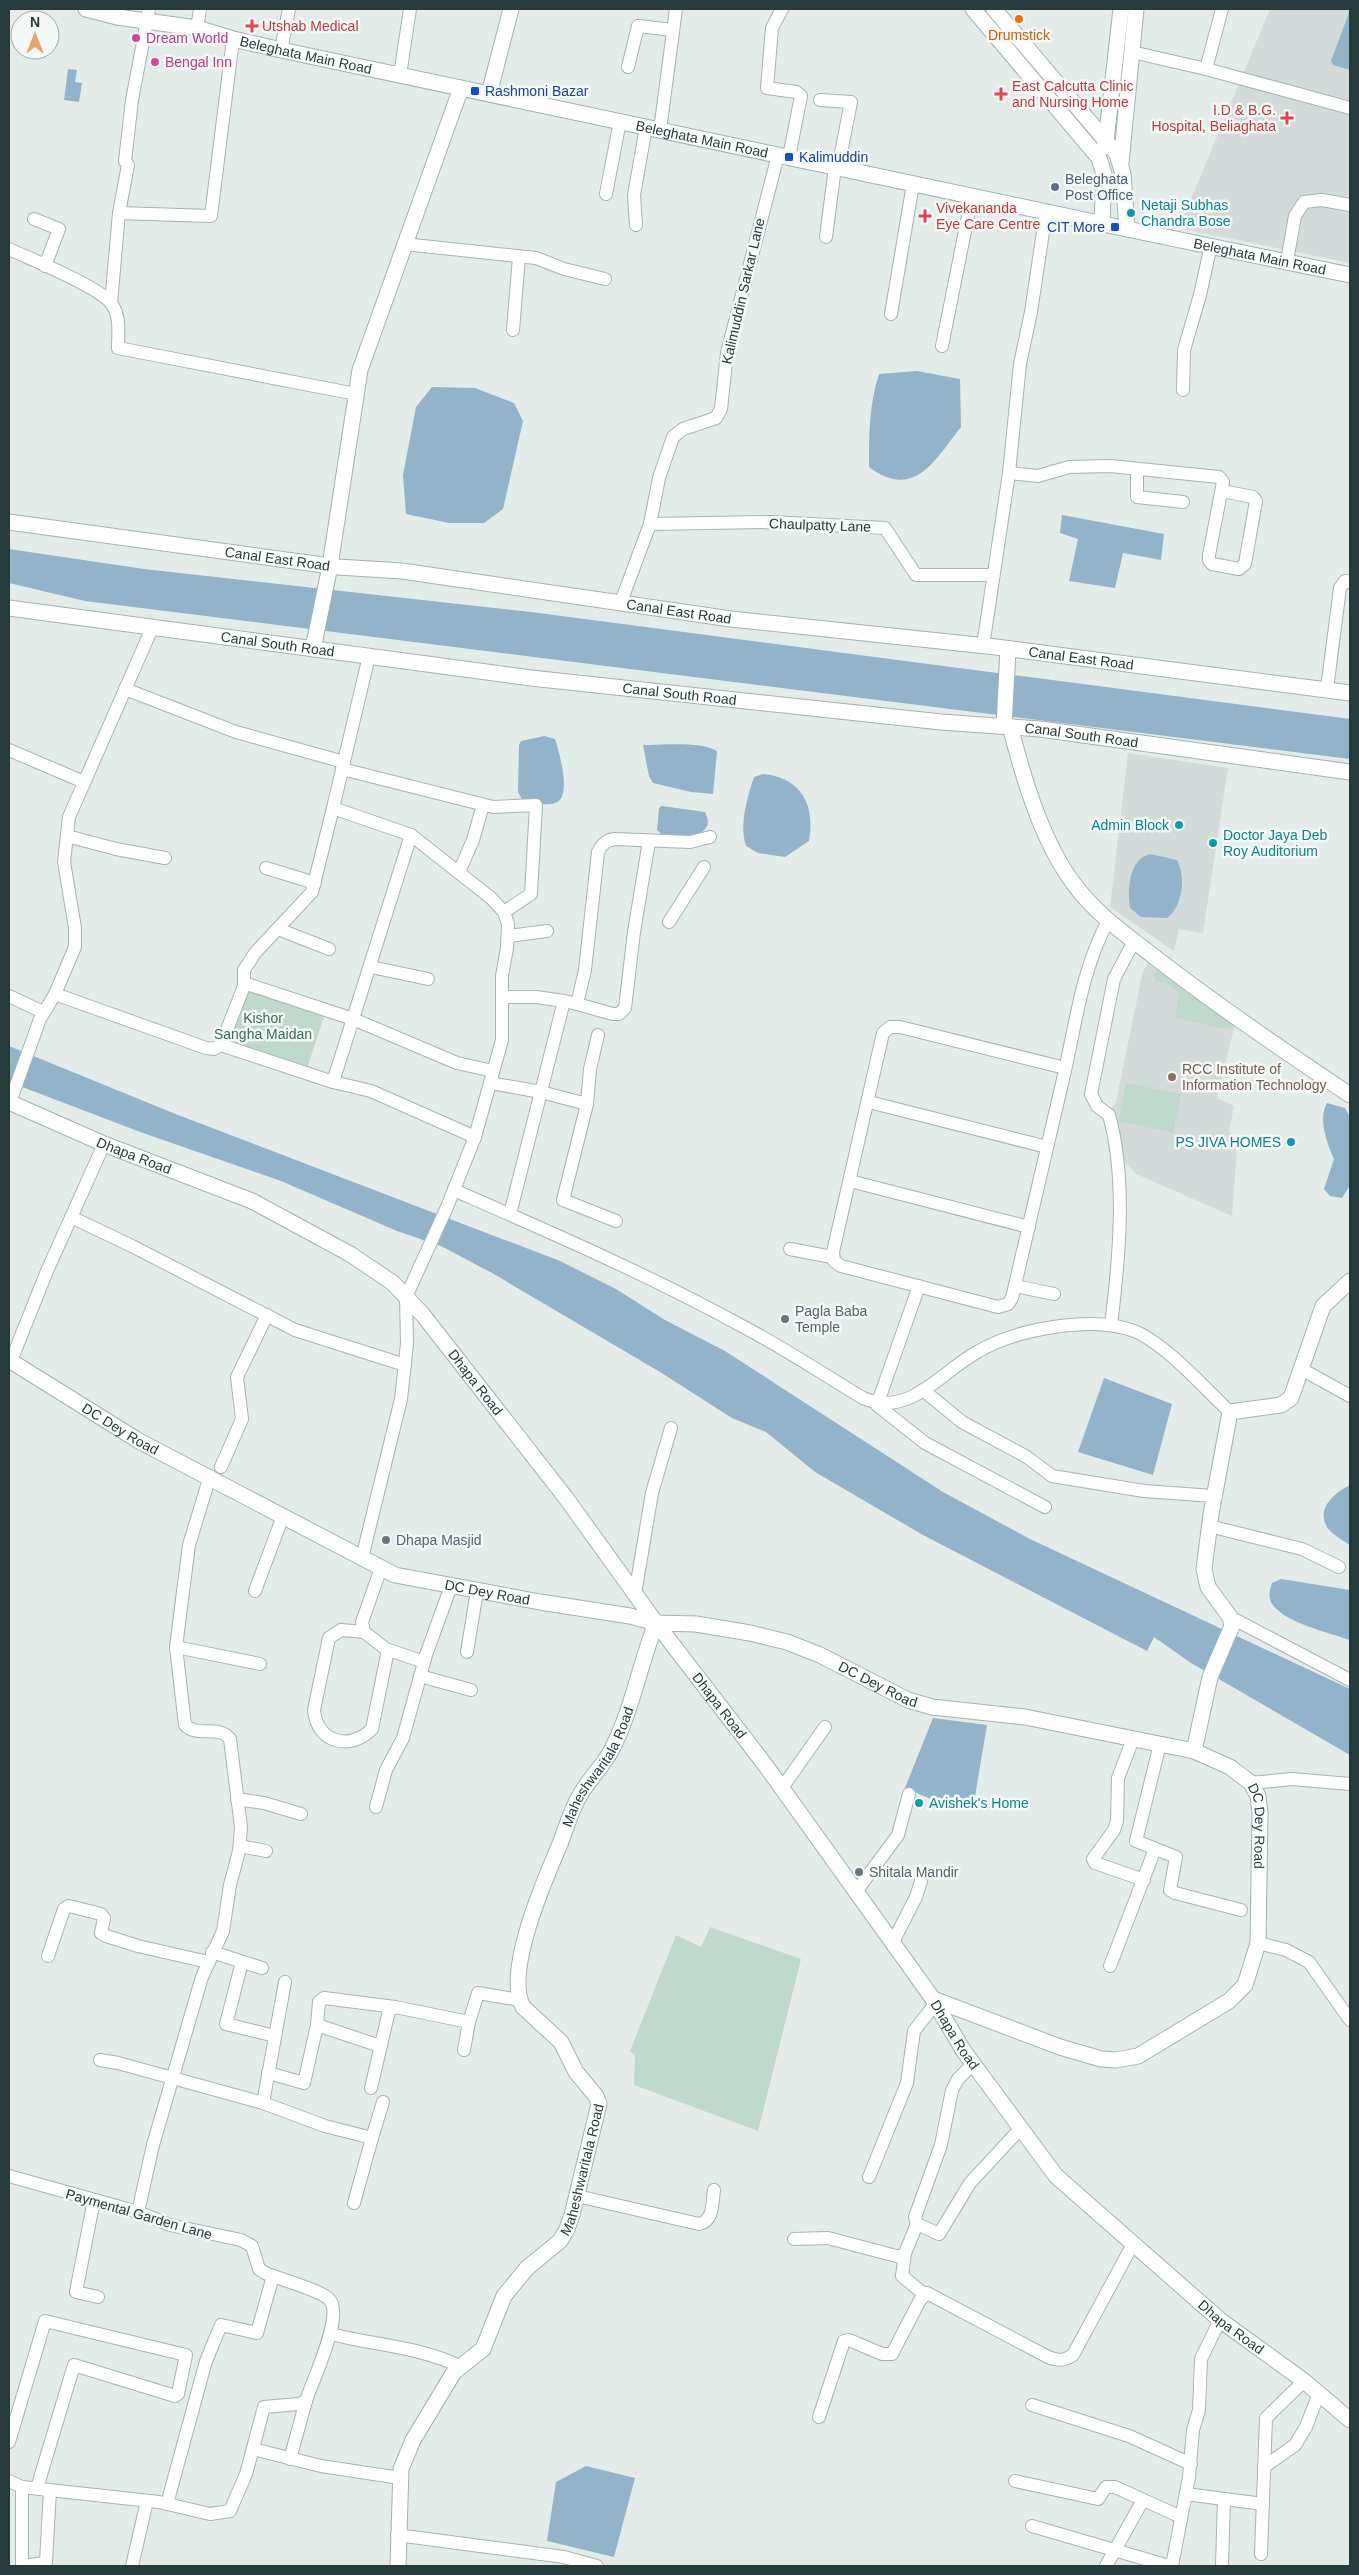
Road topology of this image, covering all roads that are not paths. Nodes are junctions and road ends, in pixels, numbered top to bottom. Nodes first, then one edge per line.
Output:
1 (86, 9) edge
2 (200, 9) edge
3 (289, 9) edge
4 (410, 9) edge
5 (511, 9) edge
6 (676, 9) edge
7 (782, 9) edge
8 (973, 9) edge
9 (994, 9) edge
10 (1121, 9) edge
11 (1136, 9) edge
12 (1222, 9) edge
13 (148, 16) edge
14 (196, 28) junction
15 (673, 30) junction
16 (233, 39) junction
17 (281, 50) junction
18 (1132, 52) junction
19 (628, 67) dead end
20 (1206, 69) junction
21 (400, 74) junction
22 (461, 88) junction
23 (489, 94) junction
24 (820, 100) dead end
25 (1350, 108) edge
26 (620, 121) junction
27 (653, 128) junction
28 (1106, 141) junction
29 (783, 156) junction
30 (1101, 162) junction
31 (1121, 163) junction
32 (836, 167) junction
33 (913, 184) junction
34 (606, 194) dead end
35 (972, 196) junction
36 (1350, 205) edge
37 (1046, 212) junction
38 (119, 213) junction
39 (34, 219) dead end
40 (1102, 223) junction
41 (636, 225) dead end
42 (1127, 229) junction
43 (826, 237) dead end
44 (404, 244) junction
45 (1211, 245) junction
46 (9, 248) edge
47 (519, 257) junction
48 (1287, 261) junction
49 (45, 266) junction
50 (1350, 275) edge
51 (605, 279) dead end
52 (111, 303) junction
53 (891, 314) dead end
54 (513, 330) dead end
55 (942, 346) dead end
56 (1183, 390) dead end
57 (356, 394) junction
58 (1137, 469) junction
59 (1009, 474) junction
60 (1222, 491) junction
61 (1183, 502) dead end
62 (9, 522) edge
63 (650, 524) junction
64 (330, 566) junction
65 (993, 575) junction
66 (1350, 582) edge
67 (621, 602) junction
68 (9, 608) edge
69 (153, 626) junction
70 (983, 646) junction
71 (313, 649) junction
72 (1008, 655) junction
73 (369, 656) junction
74 (125, 689) junction
75 (1327, 689) junction
76 (1350, 693) edge
77 (1006, 724) junction
78 (9, 750) edge
79 (343, 765) junction
80 (1350, 772) edge
81 (84, 782) junction
82 (483, 805) junction
83 (333, 808) junction
84 (411, 835) junction
85 (67, 836) junction
86 (710, 837) dead end
87 (649, 841) junction
88 (165, 858) dead end
89 (704, 867) dead end
90 (266, 868) dead end
91 (460, 872) junction
92 (315, 883) junction
93 (504, 912) junction
94 (1108, 921) junction
95 (669, 922) dead end
96 (278, 929) junction
97 (547, 931) dead end
98 (509, 936) junction
99 (1134, 941) junction
100 (329, 950) dead end
101 (370, 967) junction
102 (428, 978) dead end
103 (244, 983) junction
104 (55, 994) junction
105 (9, 996) edge
106 (502, 998) junction
107 (564, 1001) junction
108 (577, 1004) junction
109 (41, 1015) junction
110 (353, 1019) junction
111 (598, 1035) dead end
112 (221, 1045) junction
113 (1065, 1068) junction
114 (491, 1077) junction
115 (332, 1082) junction
116 (541, 1092) junction
117 (1350, 1096) edge
118 (869, 1102) junction
119 (9, 1103) edge
120 (587, 1104) junction
121 (475, 1138) junction
122 (104, 1144) junction
123 (1047, 1147) junction
124 (850, 1181) junction
125 (454, 1190) junction
126 (510, 1214) junction
127 (71, 1217) junction
128 (616, 1221) dead end
129 (1029, 1227) junction
130 (790, 1249) dead end
131 (832, 1257) junction
132 (1350, 1281) edge
133 (919, 1286) junction
134 (1015, 1286) junction
135 (1054, 1294) dead end
136 (406, 1297) junction
137 (267, 1315) junction
138 (1110, 1325) junction
139 (10, 1360) edge
140 (405, 1365) junction
141 (1303, 1370) junction
142 (923, 1390) junction
143 (1350, 1396) edge
144 (877, 1405) junction
145 (1230, 1412) junction
146 (671, 1428) dead end
147 (216, 1471) junction
148 (1214, 1496) junction
149 (1045, 1507) dead end
150 (283, 1516) junction
151 (1209, 1526) junction
152 (362, 1558) junction
153 (1339, 1567) dead end
154 (381, 1568) junction
155 (451, 1586) junction
156 (255, 1591) dead end
157 (477, 1591) junction
158 (635, 1594) junction
159 (1231, 1622) junction
160 (656, 1624) junction
161 (364, 1632) junction
162 (176, 1647) junction
163 (388, 1650) junction
164 (468, 1652) dead end
165 (424, 1662) junction
166 (260, 1664) dead end
167 (420, 1676) junction
168 (1350, 1680) edge
169 (471, 1690) dead end
170 (825, 1727) dead end
171 (1133, 1739) junction
172 (1160, 1744) junction
173 (1194, 1751) junction
174 (1251, 1783) junction
175 (1350, 1784) edge
176 (782, 1788) junction
177 (909, 1794) dead end
178 (237, 1799) junction
179 (376, 1806) dead end
180 (302, 1814) dead end
181 (240, 1846) junction
182 (1155, 1849) junction
183 (266, 1851) dead end
184 (1144, 1880) junction
185 (921, 1881) dead end
186 (855, 1893) junction
187 (1241, 1910) dead end
188 (1258, 1942) junction
189 (892, 1944) junction
190 (48, 1956) dead end
191 (210, 1957) junction
192 (242, 1962) junction
193 (1110, 1966) dead end
194 (262, 1968) dead end
195 (285, 1982) dead end
196 (520, 2000) junction
197 (934, 2002) junction
198 (396, 2007) junction
199 (1350, 2020) edge
200 (469, 2022) junction
201 (318, 2025) junction
202 (275, 2036) junction
203 (380, 2046) junction
204 (464, 2050) dead end
205 (100, 2060) dead end
206 (973, 2064) junction
207 (268, 2073) junction
208 (173, 2079) junction
209 (371, 2088) dead end
210 (383, 2102) dead end
211 (263, 2103) junction
212 (1021, 2128) junction
213 (372, 2138) junction
214 (9, 2176) edge
215 (869, 2178) dead end
216 (714, 2190) dead end
217 (577, 2196) junction
218 (94, 2200) junction
219 (354, 2203) dead end
220 (138, 2212) junction
221 (917, 2224) junction
222 (794, 2239) dead end
223 (1132, 2244) junction
224 (905, 2253) junction
225 (273, 2276) junction
226 (924, 2294) junction
227 (98, 2297) dead end
228 (1220, 2320) junction
229 (331, 2334) junction
230 (460, 2367) junction
231 (1304, 2381) junction
232 (1319, 2393) junction
233 (306, 2401) junction
234 (1032, 2405) dead end
235 (819, 2417) dead end
236 (1350, 2420) edge
237 (9, 2442) edge
238 (253, 2450) junction
239 (290, 2459) junction
240 (1190, 2464) junction
241 (1264, 2467) junction
242 (400, 2478) junction
243 (9, 2481) edge
244 (1014, 2481) dead end
245 (22, 2487) junction
246 (37, 2488) junction
247 (50, 2490) junction
248 (1186, 2494) junction
249 (1224, 2499) junction
250 (1143, 2500) junction
251 (147, 2501) junction
252 (167, 2504) junction
253 (1263, 2504) junction
254 (1181, 2517) junction
255 (1032, 2526) dead end
256 (397, 2535) junction
257 (1115, 2550) junction
258 (1262, 2554) dead end
259 (22, 2566) edge
260 (132, 2566) edge
261 (398, 2566) edge
262 (596, 2566) edge
263 (1106, 2566) edge
264 (1171, 2566) edge
265 (1222, 2566) edge

1 - 13 street, Beleghata Main Road
2 - 14 street
3 - 17 street
4 - 21 street
5 - 23 street
6 - 15 street
7 - 29 street
8 - 30 street
9 - 28 street
10 - 28 street
11 - 18 street
12 - 20 street
13 - 14 street, Beleghata Main Road
13 - 38 street
14 - 16 street, Beleghata Main Road
15 - 19 street
15 - 27 street
16 - 17 street, Beleghata Main Road
16 - 38 street
17 - 21 street, Beleghata Main Road
18 - 20 street
18 - 31 street
20 - 25 street
21 - 22 street, Beleghata Main Road
22 - 23 street, Beleghata Main Road
22 - 44 street
23 - 26 street, Beleghata Main Road
24 - 32 street
26 - 27 street, Beleghata Main Road
26 - 34 street
27 - 29 street, Beleghata Main Road
27 - 41 street
28 - 30 street
28 - 31 street
29 - 32 street, Beleghata Main Road
29 - 63 street, Kalimuddin Sarkar Lane
30 - 31 street
30 - 40 street
31 - 42 street
32 - 33 street, Beleghata Main Road
32 - 43 street
33 - 35 street, Beleghata Main Road
33 - 53 street
35 - 37 street, Beleghata Main Road
35 - 55 street
36 - 48 street
37 - 40 street, Beleghata Main Road
37 - 59 street
38 - 52 street
39 - 49 street
40 - 42 street, Beleghata Main Road
42 - 45 street, Beleghata Main Road
44 - 47 street
44 - 57 street
45 - 48 street, Beleghata Main Road
45 - 56 street
46 - 49 street
47 - 51 street
47 - 54 street
48 - 50 street, Beleghata Main Road
49 - 52 street
52 - 57 street
57 - 64 street
58 - 59 street
58 - 60 street
58 - 61 street
59 - 65 street
60 - 60 street
62 - 64 street, Canal East Road
63 - 65 street, Chaulpatty Lane
63 - 67 street, Kalimuddin Sarkar Lane
64 - 67 street, Canal East Road
64 - 71 street
65 - 70 street
66 - 75 street
67 - 70 street, Canal East Road
68 - 69 street, Canal South Road
69 - 71 street, Canal South Road
69 - 74 street
70 - 72 street, Canal East Road
71 - 73 street, Canal South Road
72 - 75 street, Canal East Road
72 - 77 street
73 - 77 street, Canal South Road
73 - 79 street
74 - 79 street
74 - 81 street
75 - 76 street, Canal East Road
77 - 80 street, Canal South Road
77 - 94 street
78 - 81 street
79 - 82 street
79 - 83 street
81 - 85 street
82 - 91 street
82 - 93 street
83 - 84 street
83 - 92 street
84 - 91 street
84 - 101 street
85 - 88 street
85 - 104 street
86 - 87 street
87 - 108 street
87 - 108 street
89 - 95 street
90 - 92 street
91 - 93 street
92 - 96 street
93 - 98 street
94 - 99 street
94 - 113 street
96 - 100 street
96 - 103 street
97 - 98 street
98 - 106 street
99 - 117 street
99 - 138 street
101 - 102 street
101 - 110 street
103 - 110 street
103 - 112 street
104 - 109 street
104 - 112 street
105 - 109 street
106 - 107 street
106 - 114 street
107 - 108 street
107 - 116 street
109 - 119 street
110 - 114 street
110 - 115 street
111 - 120 street
112 - 115 street
113 - 118 street
113 - 123 street
114 - 116 street
114 - 121 street
115 - 121 street
116 - 120 street
116 - 126 street
118 - 123 street
118 - 124 street
119 - 122 street, Dhapa Road
120 - 128 street
121 - 125 street
122 - 127 street
122 - 136 street, Dhapa Road
123 - 129 street
124 - 129 street
124 - 131 street
125 - 126 street
125 - 136 street
126 - 144 street
127 - 137 street
127 - 139 street
129 - 134 street
130 - 131 street
131 - 133 street
132 - 141 street
133 - 134 street
133 - 144 street
134 - 135 street
136 - 140 street
136 - 158 street, Dhapa Road
137 - 140 street
137 - 147 street
138 - 142 street
138 - 145 street
139 - 147 street, DC Dey Road
140 - 152 street
141 - 143 street
141 - 145 street
142 - 144 street
142 - 148 street
144 - 149 street
145 - 148 street
146 - 158 street
147 - 150 street, DC Dey Road
147 - 162 street
148 - 151 street
150 - 152 street, DC Dey Road
150 - 156 street
151 - 153 street
151 - 159 street
152 - 154 street, DC Dey Road
154 - 155 street, DC Dey Road
154 - 161 street
155 - 157 street, DC Dey Road
155 - 165 street
157 - 160 street, DC Dey Road
157 - 164 street
158 - 160 street, Dhapa Road
159 - 168 street
159 - 173 street
160 - 171 street, DC Dey Road
160 - 176 street, Dhapa Road
160 - 196 street, Maheshwaritala Road
161 - 163 street
161 - 163 street
162 - 166 street
162 - 178 street
163 - 165 street
165 - 167 street
167 - 169 street
167 - 179 street
170 - 176 street
171 - 172 street, DC Dey Road
171 - 184 street
172 - 173 street, DC Dey Road
172 - 182 street
173 - 174 street, DC Dey Road
174 - 175 street
174 - 188 street, DC Dey Road
176 - 186 street, Dhapa Road
177 - 186 street
178 - 180 street
178 - 181 street
181 - 183 street
181 - 191 street
182 - 184 street
182 - 187 street
184 - 193 street
185 - 189 street
186 - 189 street, Dhapa Road
188 - 197 street, DC Dey Road
188 - 199 street
189 - 197 street, Dhapa Road
190 - 191 street
191 - 192 street
191 - 208 street
192 - 194 street
192 - 202 street
195 - 202 street
196 - 200 street
196 - 217 street, Maheshwaritala Road
197 - 206 street, Dhapa Road
197 - 215 street
198 - 200 street
198 - 201 street
198 - 203 street
200 - 204 street
201 - 203 street
201 - 207 street
202 - 207 street
203 - 209 street
205 - 208 street
206 - 212 street, Dhapa Road
206 - 221 street
207 - 211 street
208 - 211 street
208 - 220 street
210 - 213 street
211 - 213 street
212 - 221 street
212 - 223 street, Dhapa Road
213 - 219 street
214 - 218 street, Paymental Garden Lane
216 - 217 street
217 - 230 street, Maheshwaritala Road
218 - 220 street, Paymental Garden Lane
218 - 227 street
220 - 225 street, Paymental Garden Lane
221 - 224 street
222 - 224 street
223 - 226 street
223 - 228 street, Dhapa Road
224 - 226 street
225 - 229 street, Paymental Garden Lane
225 - 252 street
226 - 235 street
228 - 231 street, Dhapa Road
228 - 240 street
229 - 230 street
229 - 233 street, Paymental Garden Lane
230 - 242 street, Maheshwaritala Road
231 - 232 street, Dhapa Road
231 - 241 street
232 - 236 street, Dhapa Road
232 - 241 street
233 - 238 street
233 - 239 street, Paymental Garden Lane
234 - 240 street
237 - 246 street
238 - 239 street
238 - 252 street
239 - 242 street
240 - 248 street
241 - 253 street
242 - 256 street, Maheshwaritala Road
243 - 245 street
244 - 250 street
245 - 246 street
245 - 259 street
246 - 247 street
247 - 251 street
247 - 259 street
248 - 249 street
248 - 254 street
249 - 253 street
249 - 265 street
250 - 254 street
250 - 257 street
251 - 252 street
251 - 260 street
253 - 258 street
254 - 264 street
255 - 257 street
256 - 261 street, Maheshwaritala Road
256 - 262 street
257 - 263 street
257 - 264 street

